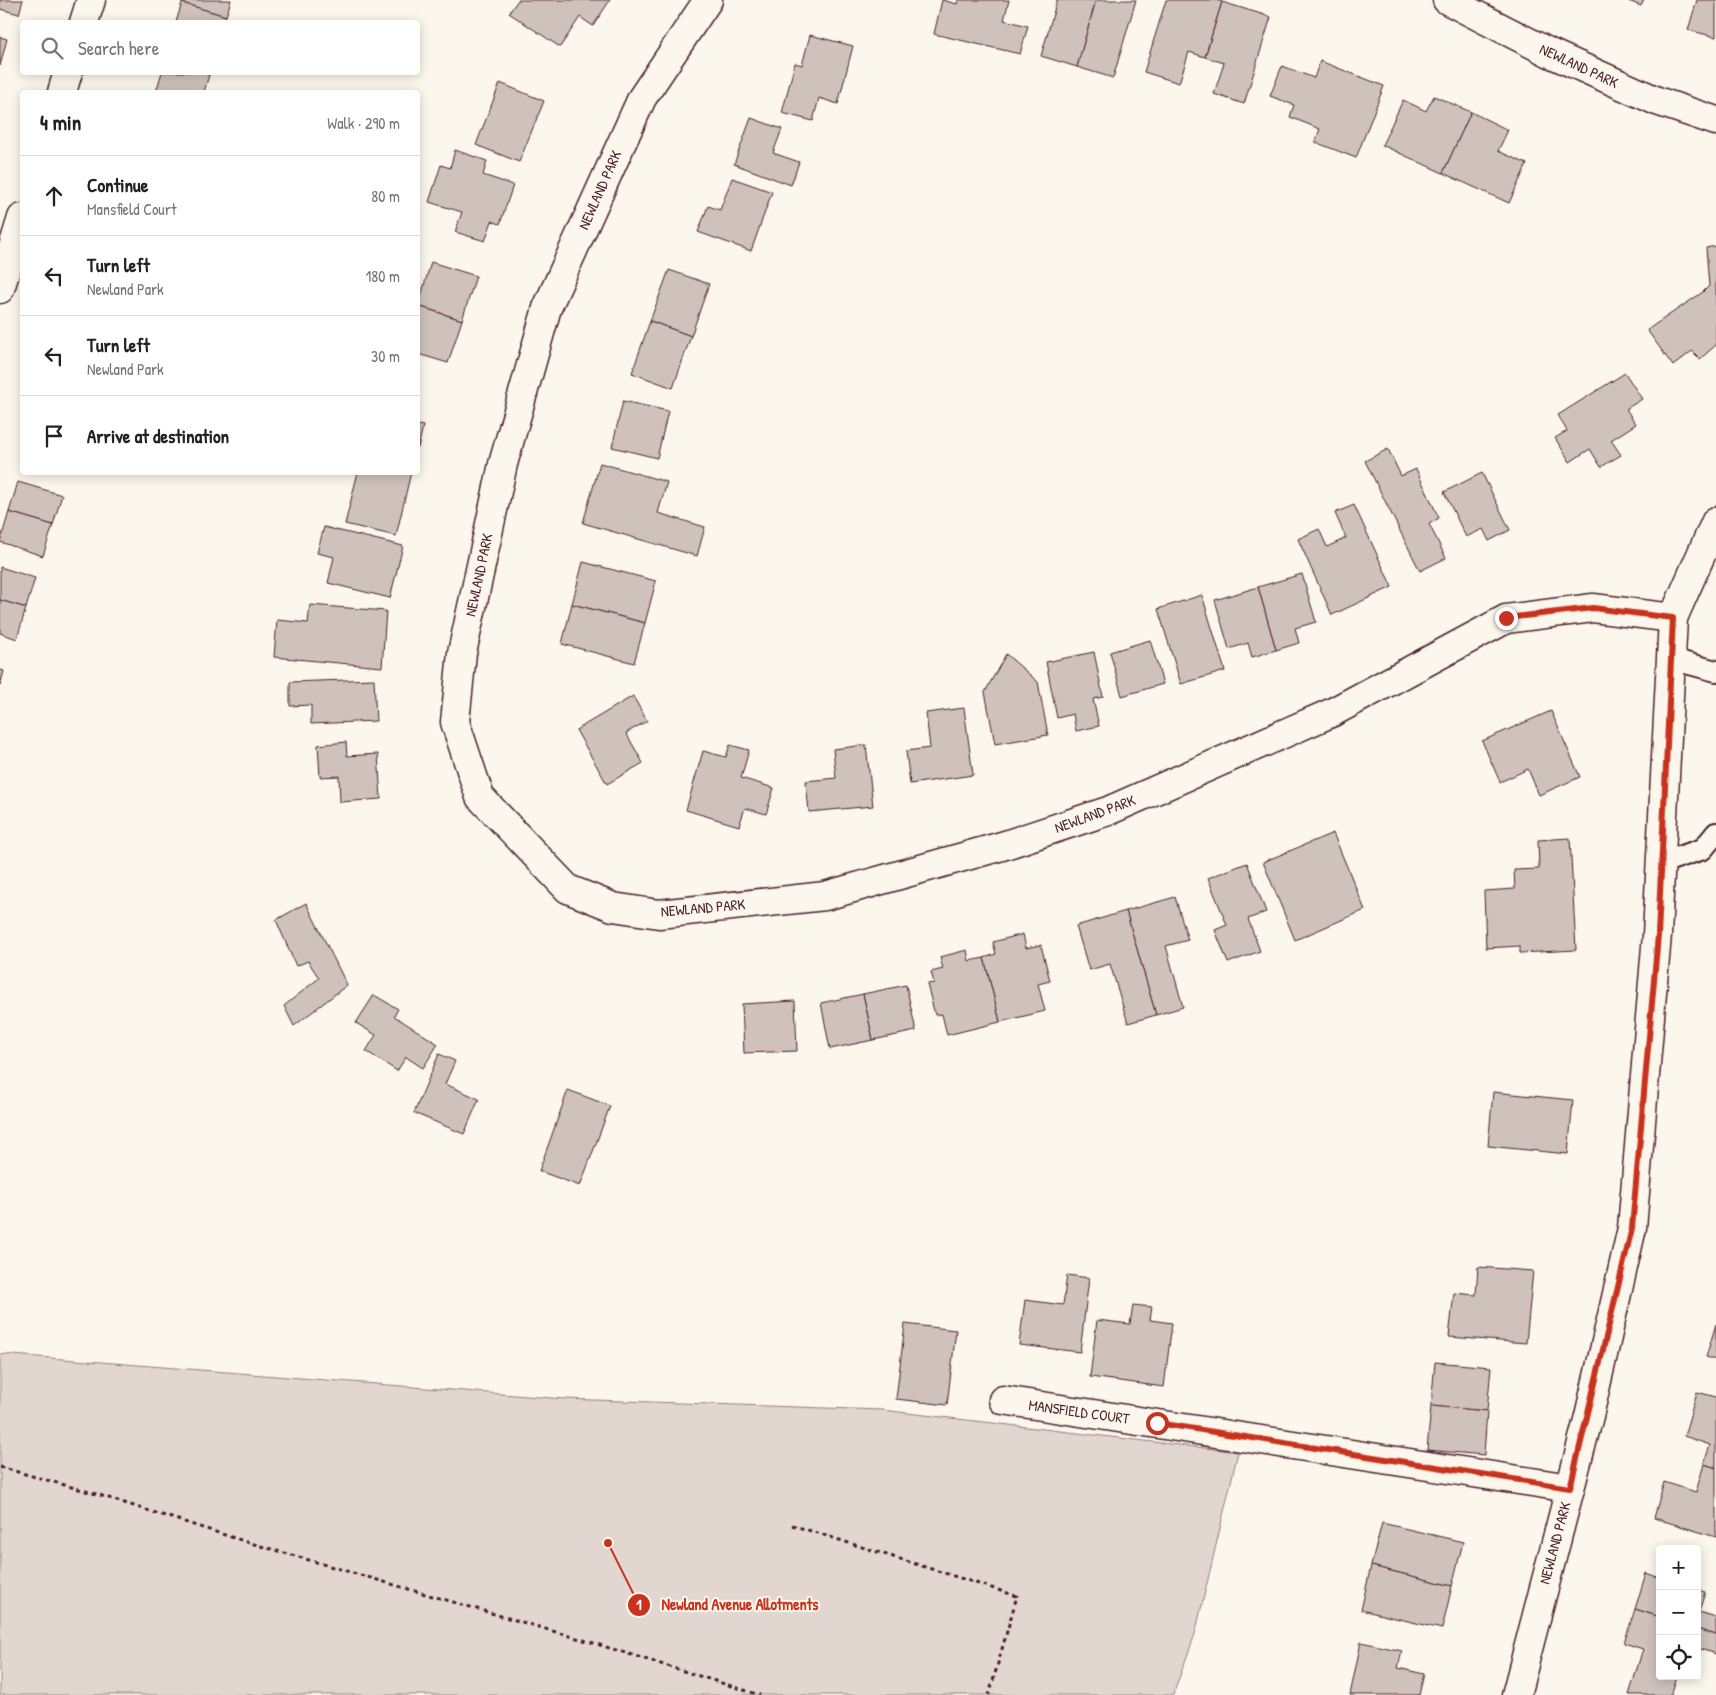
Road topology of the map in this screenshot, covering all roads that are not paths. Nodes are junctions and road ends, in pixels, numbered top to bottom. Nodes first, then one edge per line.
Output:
1 (91, 0) edge
2 (708, 0) edge
3 (1447, 0) edge
4 (85, 20) edge
5 (67, 75) edge
6 (63, 90) edge
7 (1716, 121) edge
8 (20, 224) edge
9 (0, 289) edge
10 (1716, 521) edge
11 (1673, 618) junction
12 (1671, 660) junction
13 (1716, 671) edge
14 (1716, 833) edge
15 (1661, 863) junction
16 (1003, 1400) dead end
17 (1570, 1488) junction
18 (1516, 1695) edge

1 - 4 street
2 - 11 street, NEWLAND PARK
3 - 7 street, NEWLAND PARK
5 - 6 street
8 - 9 street
10 - 11 street, NEWLAND PARK
11 - 12 street, NEWLAND PARK
12 - 13 lane
12 - 15 street, NEWLAND PARK
14 - 15 lane
15 - 17 street, NEWLAND PARK
16 - 17 street, MANSFIELD COURT
17 - 18 street, NEWLAND PARK

